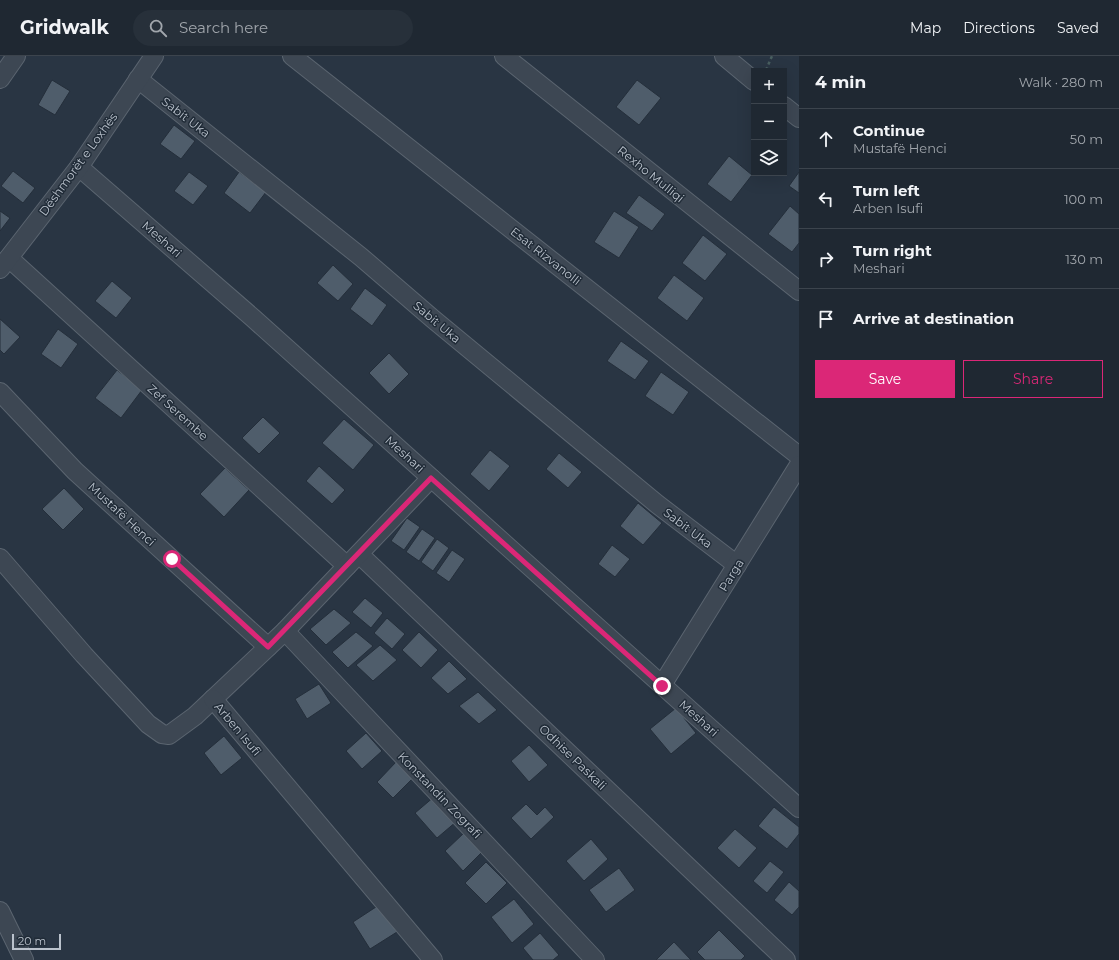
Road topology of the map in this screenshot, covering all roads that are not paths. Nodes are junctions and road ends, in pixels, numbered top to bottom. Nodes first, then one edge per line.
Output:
1 (16, 56) edge
2 (154, 56) edge
3 (292, 56) edge
4 (504, 56) edge
5 (724, 56) edge
6 (751, 78) edge
7 (0, 79) edge
8 (138, 79) junction
9 (787, 108) edge
10 (799, 118) edge
11 (79, 167) junction
12 (4, 264) edge
13 (799, 292) edge
14 (0, 392) edge
15 (799, 456) edge
16 (799, 465) edge
17 (431, 478) junction
18 (0, 558) edge
19 (353, 560) junction
20 (737, 565) junction
21 (284, 631) junction
22 (268, 647) junction
23 (662, 686) junction
24 (213, 700) junction
25 (799, 808) edge
26 (0, 911) edge
27 (24, 960) edge
28 (433, 960) edge
29 (595, 960) edge
30 (786, 960) edge

1 - 7 street
2 - 8 street, Dëshmorët e Loxhës
3 - 15 street, Esat Rizvanolli
4 - 13 street, Rexho Mulliqi
5 - 6 street
8 - 11 street, Dëshmorët e Loxhës
8 - 20 street, Sabit Uka
9 - 10 street
11 - 12 street, Dëshmorët e Loxhës
11 - 17 street, Meshari
12 - 19 street, Zef Serembe
14 - 22 street, Mustafë Henci
16 - 20 street, Parga
17 - 19 street, Arben Isufi
17 - 23 street, Meshari
18 - 24 street
19 - 21 street, Arben Isufi
19 - 30 street, Odhise Paskali
20 - 23 street, Parga
21 - 22 street, Arben Isufi
21 - 29 street, Konstandin Zografi
22 - 24 street, Arben Isufi
23 - 25 street, Meshari
24 - 28 street, Arben Isufi
26 - 27 street

